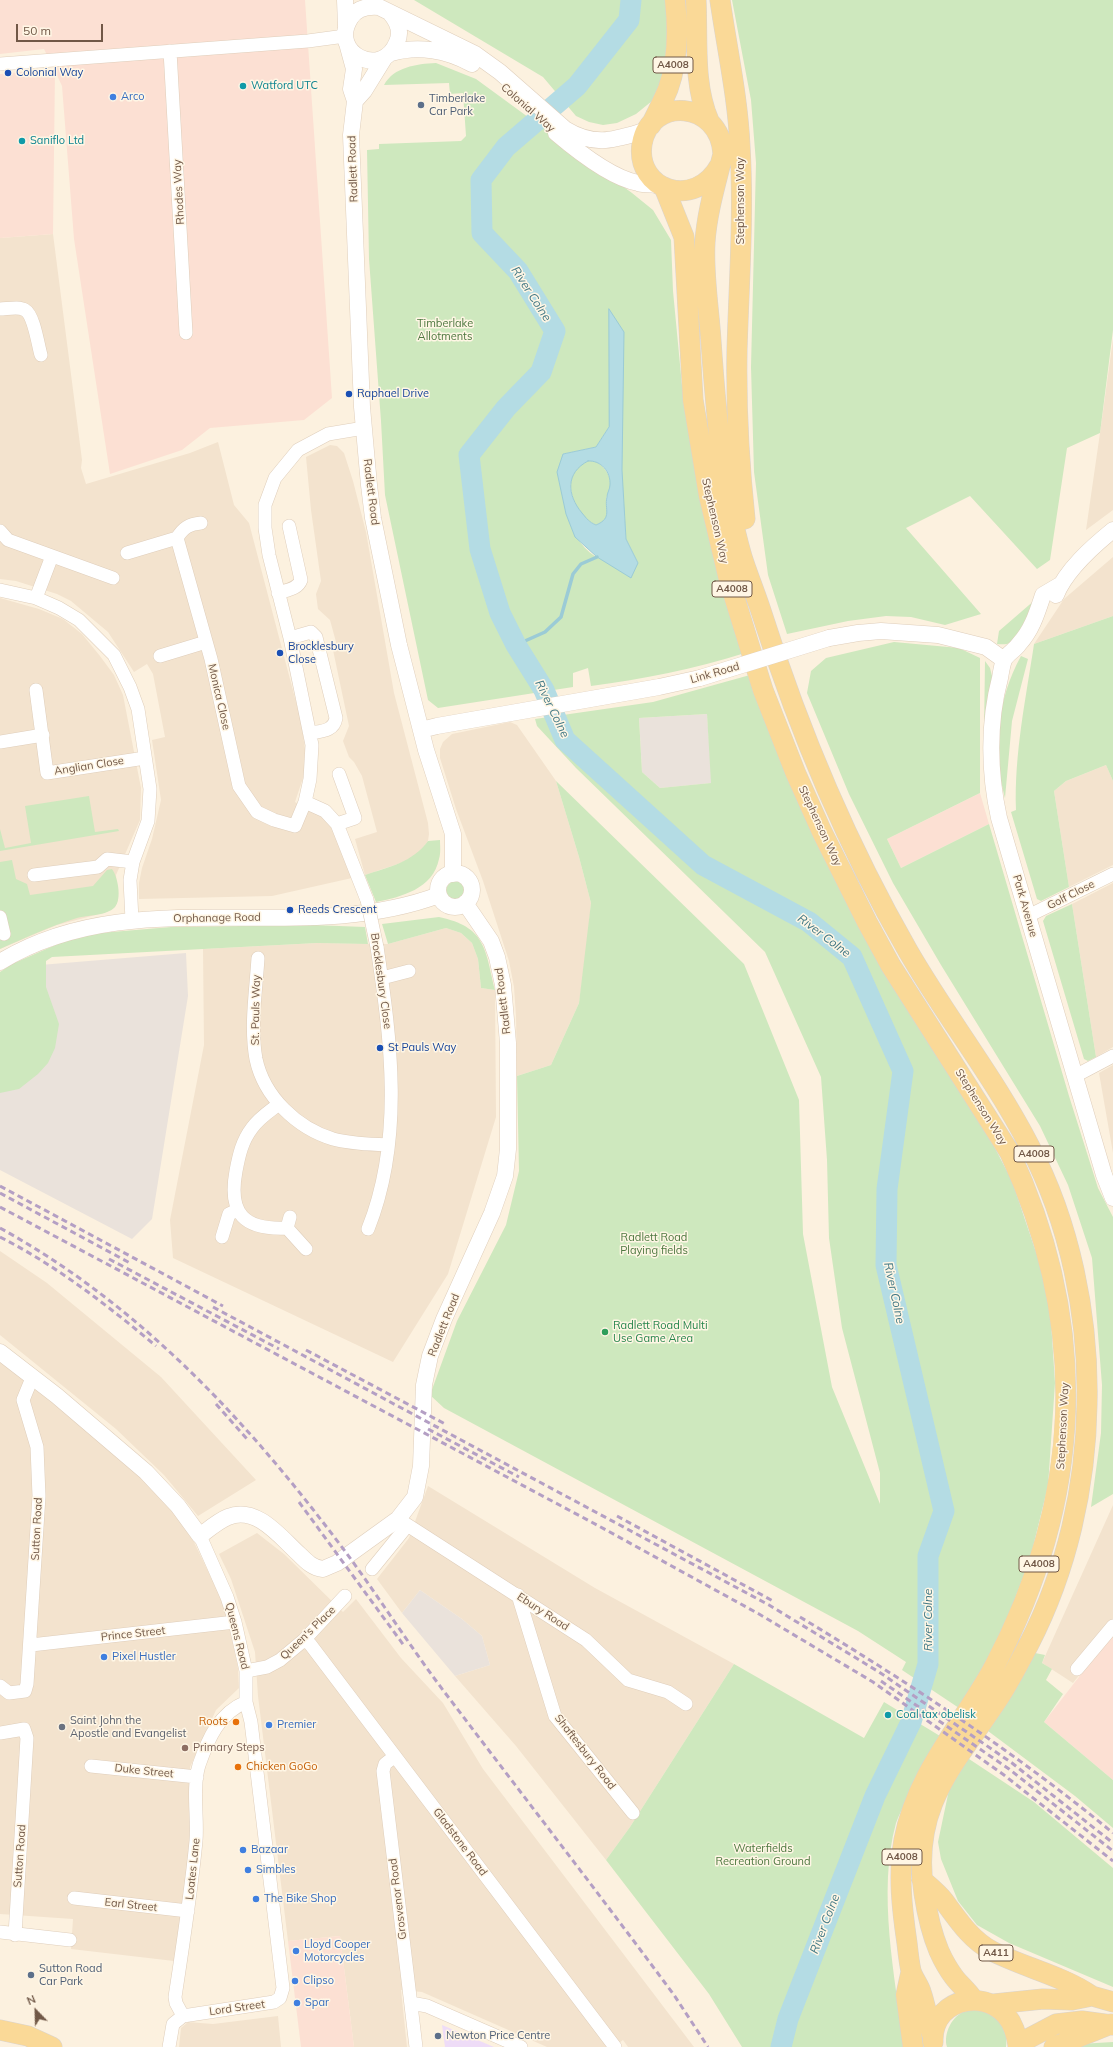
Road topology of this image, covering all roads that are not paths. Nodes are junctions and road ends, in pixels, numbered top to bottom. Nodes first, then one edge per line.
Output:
1 (345, 0) edge
2 (675, 0) edge
3 (696, 0) edge
4 (720, 0) edge
5 (381, 7) edge
6 (346, 36) junction
7 (170, 51) junction
8 (388, 55) junction
9 (0, 64) edge
10 (516, 91) junction
11 (355, 101) junction
12 (709, 121) junction
13 (649, 128) junction
14 (562, 132) junction
15 (720, 165) junction
16 (662, 186) junction
17 (0, 309) edge
18 (186, 333) dead end
19 (41, 355) dead end
20 (364, 428) junction
21 (201, 523) dead end
22 (289, 526) dead end
23 (1113, 530) edge
24 (0, 531) edge
25 (177, 538) junction
26 (127, 553) dead end
27 (52, 556) junction
28 (113, 578) dead end
29 (0, 590) edge
30 (278, 592) junction
31 (756, 595) junction
32 (36, 598) junction
33 (290, 638) junction
34 (206, 642) junction
35 (160, 656) dead end
36 (1004, 660) junction
37 (36, 690) dead end
38 (421, 730) junction
39 (311, 733) junction
40 (43, 735) junction
41 (0, 742) edge
42 (145, 758) junction
43 (339, 774) dead end
44 (305, 802) junction
45 (337, 824) junction
46 (133, 862) junction
47 (453, 874) junction
48 (1113, 874) edge
49 (34, 875) dead end
50 (439, 895) junction
51 (465, 904) junction
52 (1028, 916) junction
53 (0, 917) edge
54 (132, 920) junction
55 (4, 934) dead end
56 (258, 958) dead end
57 (0, 962) edge
58 (409, 971) dead end
59 (382, 978) junction
60 (1113, 1056) edge
61 (1075, 1076) junction
62 (279, 1104) junction
63 (388, 1145) junction
64 (1113, 1198) edge
65 (238, 1210) junction
66 (368, 1229) dead end
67 (222, 1237) dead end
68 (306, 1249) dead end
69 (0, 1352) edge
70 (32, 1378) junction
71 (403, 1522) junction
72 (200, 1536) junction
73 (372, 1569) dead end
74 (518, 1595) junction
75 (345, 1596) dead end
76 (235, 1622) junction
77 (1113, 1626) edge
78 (304, 1640) junction
79 (31, 1645) junction
80 (1077, 1669) dead end
81 (246, 1671) junction
82 (0, 1686) edge
83 (246, 1702) junction
84 (686, 1704) dead end
85 (0, 1732) edge
86 (394, 1756) junction
87 (90, 1766) dead end
88 (197, 1777) junction
89 (633, 1813) dead end
90 (922, 1880) junction
91 (74, 1898) dead end
92 (188, 1911) junction
93 (0, 1932) edge
94 (15, 1935) junction
95 (70, 1940) dead end
96 (911, 1972) junction
97 (283, 1988) joint
98 (1092, 1996) junction
99 (973, 1999) junction
100 (1113, 2002) edge
101 (411, 2003) junction
102 (994, 2004) junction
103 (183, 2016) junction
104 (1112, 2024) edge
105 (0, 2030) edge
106 (933, 2042) edge
107 (1018, 2045) edge
108 (52, 2047) edge
109 (169, 2047) edge
110 (416, 2047) edge
111 (521, 2047) edge
112 (615, 2047) edge
113 (913, 2047) edge
114 (1054, 2047) edge

1 - 6 street, Radlett Road
2 - 13 main road, A4008
3 - 12 main road
4 - 31 main road, Stephenson Way / A4008
5 - 6 street
5 - 8 street
5 - 10 street, Colonial Way
6 - 7 street
6 - 8 street
6 - 11 street, Radlett Road
7 - 9 street
7 - 18 street, Rhodes Way
8 - 10 street, Colonial Way
8 - 11 street
10 - 14 street, Colonial Way
11 - 20 street, Radlett Road
12 - 13 main road
12 - 15 main road
13 - 14 street, Colonial Way
13 - 16 main road
14 - 16 street, Colonial Way
15 - 16 main road
15 - 31 main road, Stephenson Way
16 - 96 main road, Stephenson Way / A4008
17 - 19 street
20 - 30 street
20 - 38 street, Radlett Road
21 - 25 street
22 - 30 street
23 - 36 street
24 - 27 street
25 - 26 street
25 - 34 street, Monica Close
27 - 28 street
27 - 32 street
29 - 32 street
30 - 33 street
31 - 90 main road, Stephenson Way / A4008
32 - 42 street
33 - 39 street
33 - 39 street
34 - 35 street
34 - 44 street, Monica Close
36 - 38 street, Link Road, bridge
36 - 52 street, Park Avenue
37 - 40 street, Anglian Close
38 - 47 street, Radlett Road
39 - 44 street
40 - 41 street
40 - 42 street, Anglian Close
42 - 46 street
43 - 45 street
44 - 45 street, Brocklesbury Close
45 - 59 street, Brocklesbury Close, bridge
46 - 49 street
46 - 54 street
47 - 50 street
47 - 51 street
48 - 52 street, Golf Close
50 - 51 street
50 - 54 street, Orphanage Road
51 - 71 street, Radlett Road
52 - 61 street, Park Avenue
53 - 55 street
54 - 57 street, Orphanage Road
56 - 62 street, St. Pauls Way
58 - 59 street
59 - 63 street, Brocklesbury Close
60 - 61 street
61 - 64 street, Park Avenue
62 - 63 street, St. Pauls Way
62 - 65 street
63 - 66 street, Brocklesbury Close
65 - 67 street
65 - 68 street
69 - 70 street, Queens Road
70 - 72 street, Queens Road
70 - 79 street, Sutton Road
71 - 72 street, Radlett Road
71 - 73 street
71 - 74 street, Ebury Road
72 - 76 street, Queens Road
74 - 84 street, Ebury Road
74 - 89 street, Shaftesbury Road
75 - 78 street, Queen's Place
76 - 79 street, Prince Street
76 - 81 street, Queens Road
77 - 80 street
78 - 81 street, Queen's Place
78 - 86 street, Gladstone Road
79 - 82 street, Sutton Road
81 - 83 street, Queens Road
83 - 88 street, Loates Lane
83 - 97 street, Queens Road
85 - 94 street, Sutton Road
86 - 101 street, Grosvenor Road
86 - 112 street, Gladstone Road
87 - 88 street, Duke Street
88 - 92 street, Loates Lane
90 - 98 main road, A411
90 - 99 main road, Stephenson Way / A4008
91 - 92 street, Earl Street
92 - 103 street, Loates Lane
93 - 94 street
94 - 95 street
96 - 106 main road, Stephenson Way / A4008
96 - 113 main road, A4008
97 - 103 street, Lord Street
98 - 100 main road, A411
98 - 102 main road, A411
99 - 102 main road
99 - 106 main road
101 - 110 street, Grosvenor Road
101 - 111 street
102 - 107 main road
103 - 109 street
104 - 107 main road
104 - 114 main road
105 - 108 main road

